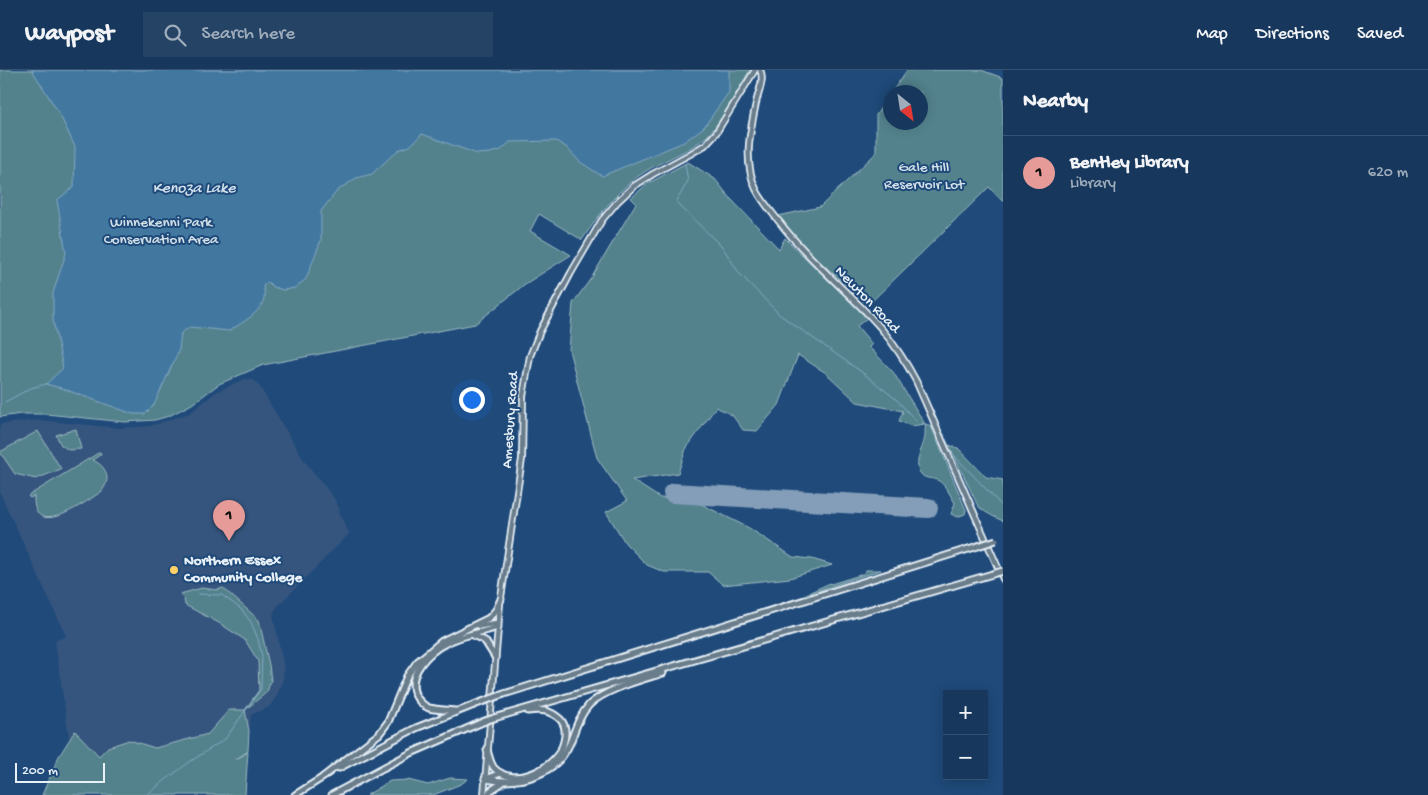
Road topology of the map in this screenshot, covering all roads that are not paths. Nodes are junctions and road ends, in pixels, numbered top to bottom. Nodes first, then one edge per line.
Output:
1 (760, 70) edge
2 (755, 71) edge
3 (1003, 538) edge
4 (1003, 571) edge
5 (1003, 579) edge
6 (501, 599) junction
7 (498, 625) junction
8 (473, 626) junction
9 (470, 635) junction
10 (495, 657) junction
11 (705, 657) junction
12 (458, 711) junction
13 (510, 713) junction
14 (487, 750) junction
15 (501, 773) junction
16 (322, 777) junction
17 (485, 780) junction
18 (505, 782) junction
19 (295, 795) edge
20 (332, 795) edge
21 (484, 795) edge
22 (488, 795) edge

1 - 5 main road, Newton Road
2 - 6 main road, Amesbury Road
3 - 12 highway, bridge
4 - 11 highway, bridge
6 - 7 main road, Amesbury Road
6 - 8 highway
7 - 8 highway
7 - 9 highway
7 - 10 main road, Amesbury Road
8 - 16 highway
9 - 10 highway
9 - 12 highway
10 - 14 main road, Amesbury Road
11 - 13 highway
11 - 18 highway
12 - 16 highway
13 - 15 highway
13 - 20 highway, bridge
14 - 15 highway
14 - 17 main road, Amesbury Road
15 - 17 highway
16 - 19 highway
17 - 18 highway
17 - 21 main road, Amesbury Road
18 - 22 highway

